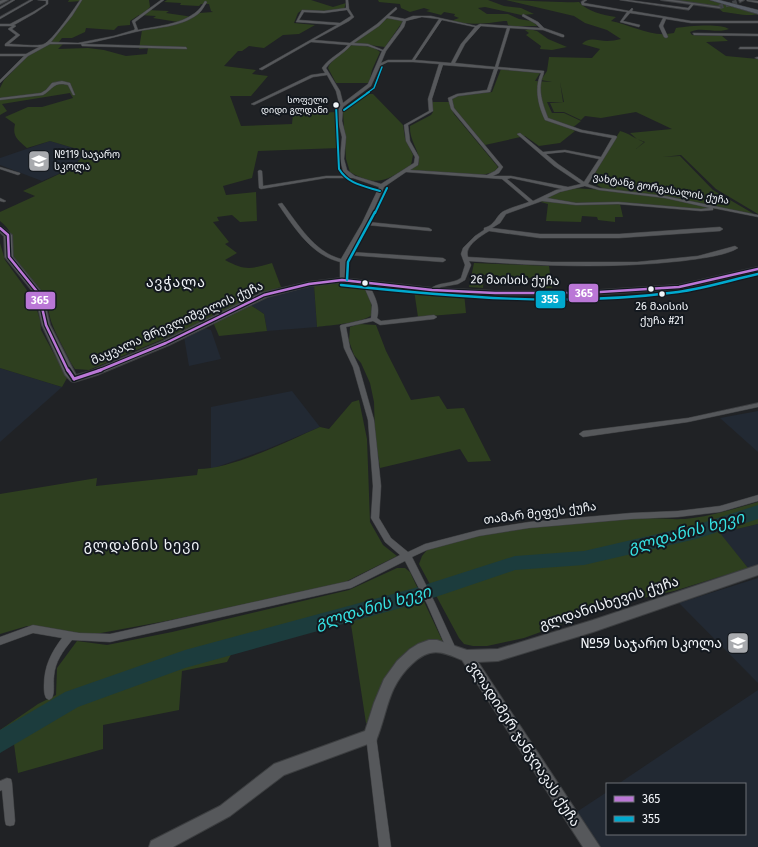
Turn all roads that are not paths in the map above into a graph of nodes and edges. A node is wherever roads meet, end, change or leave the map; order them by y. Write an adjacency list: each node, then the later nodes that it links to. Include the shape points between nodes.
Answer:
1 (6, 0): 16 (street)
2 (14, 0): 20 (street)
3 (32, 0): 22 (street)
4 (39, 0): 5 (street)
5 (47, 0): 37 (street, via 42,9 36,13 26,14)
6 (81, 0): 48 (street)
7 (163, 0): 42 (street, via 133,22 137,29)
8 (347, 0): 23 (street)
9 (586, 0): 24 (street, via 583,4)
10 (621, 0): 17 (street)
11 (663, 0): 18 (street)
12 (714, 0): 25 (highway)
13 (748, 0): 15 (street)
14 (206, 2): 42 (street, via 195,15 159,27)
15 (758, 2)
16 (0, 3)
17 (639, 3): 18 (street, via 689,9); 24 (street)
18 (692, 4): 19 (street)
19 (719, 7)
20 (0, 8): 22 (street)
21 (396, 8): 29 (street)
22 (16, 9): 26 (street)
23 (348, 9): 35 (street, via 353,16); 35 (street, via 303,11 297,20)
24 (630, 12): 30 (street); 38 (street, via 620,21)
25 (758, 12)
26 (9, 13): 27 (street); 31 (street)
27 (19, 14)
28 (523, 15): 41 (street, via 537,22)
29 (387, 17): 33 (street); 50 (street)
30 (665, 17): 34 (street, via 691,22); 46 (street, via 661,26)
31 (0, 18)
32 (441, 19): 33 (street, via 416,15); 39 (street); 60 (street)
33 (405, 20): 57 (street)
34 (758, 22)
35 (341, 24): 47 (street)
36 (0, 25): 37 (street)
37 (11, 26): 51 (street, via 14,26 10,29 18,34)
38 (639, 26)
39 (476, 27): 40 (street); 63 (street)
40 (509, 27): 41 (street); 64 (street)
41 (543, 30): 45 (street)
42 (135, 31): 49 (street)
43 (694, 34): 44 (street)
44 (758, 35)
45 (563, 36)
46 (666, 37)
47 (310, 40): 50 (street); 65 (street)
48 (49, 43): 49 (street); 53 (street)
49 (78, 44): 54 (street)
50 (350, 44): 57 (street, via 368,45); 66 (street, via 329,61 324,68)
51 (6, 45): 52 (street); 53 (street)
52 (2, 46)
53 (42, 46): 59 (street)
54 (186, 48)
55 (740, 48): 56 (street)
56 (758, 48)
57 (384, 51): 62 (street)
58 (0, 54): 59 (street)
59 (27, 55): 67 (street)
60 (413, 62): 61 (street); 62 (street, via 388,61)
61 (441, 64): 63 (street); 77 (street, via 430,100 431,111 406,125 408,141 417,157 416,164)
62 (378, 65): 71 (street, via 370,85)
63 (452, 65): 64 (street)
64 (498, 68): 74 (street, via 543,72 538,80 538,87 546,118 581,131 615,137); 78 (street, via 489,92 450,98 452,108 501,167)
65 (261, 69)
66 (328, 74): 70 (street, via 312,76); 71 (street, via 338,91)
67 (0, 82)
68 (74, 94): 69 (street, via 69,84 62,82 53,84 42,94)
69 (0, 99)
70 (253, 104)
71 (341, 106): 80 (street, via 339,114 344,141 342,159 346,173)
72 (519, 134): 73 (street)
73 (542, 153): 74 (street, via 565,151); 83 (street)
74 (601, 158): 83 (street)
75 (0, 168): 79 (street)
76 (260, 171): 80 (street, via 261,188 326,177)
77 (405, 171): 81 (street); 84 (street)
78 (497, 172): 81 (street); 82 (street)
79 (18, 174)
80 (353, 177): 84 (street)
81 (488, 177): 82 (street)
82 (503, 178): 85 (street, via 525,179); 87 (street)
83 (585, 185): 85 (street); 89 (street, ვახტანგ გორგასალის ქუჩა)
84 (382, 186): 91 (street)
85 (568, 188): 86 (street)
86 (542, 199): 87 (street); 89 (street, via 576,204 618,204 701,210)
87 (532, 202): 93 (street, via 504,213 498,222)
88 (280, 204): 100 (street, via 318,249 332,259)
89 (719, 208): 90 (street, ვახტანგ გორგასალის ქუჩა)
90 (758, 216)
91 (365, 223): 95 (street); 97 (street)
92 (0, 228): 102 (street, მაყვალა მრევლიშვილის ქუჩა, via 8,235 9,257 39,294 46,325 74,379 166,343 264,295 309,284)
93 (486, 229): 94 (street, via 540,236 619,236); 99 (street, via 466,248 464,254)
94 (720, 229)
95 (429, 230)
96 (735, 248): 99 (street, via 695,258 641,262 524,264)
97 (347, 253): 98 (street); 100 (street)
98 (443, 260)
99 (467, 260): 104 (street, via 463,280 439,285)
100 (343, 261): 102 (street)
101 (758, 269): 104 (street, 26 მაისის ქუჩა, via 702,283 654,290 555,293)
102 (342, 280): 103 (street, 26 მაისის ქუჩა)
103 (365, 282): 104 (street, 26 მაისის ქუჩა); 106 (street, via 375,306)
104 (432, 290)
105 (434, 317): 106 (street, via 380,323)
106 (374, 319): 110 (street, via 342,326 371,420 377,486 375,518 388,540)
107 (758, 405): 108 (street, via 688,420)
108 (583, 434)
109 (758, 498): 110 (street, თამარ მეფეს ქუჩა, via 720,509 529,525 479,533 425,547)
110 (407, 556): 112 (street, თამარ მეფეს ქუჩა, via 351,584 110,638); 114 (street)
111 (758, 570): 115 (street, გლდანისხევის ქუჩა, via 593,626 498,654)
112 (70, 635): 113 (street, თამარ მეფეს ქუჩა, via 33,629); 116 (street, via 51,660 48,674)
113 (0, 641)
114 (451, 649): 115 (street, ვლადიმერ ჯანჯღავას ქუჩა); 117 (street, ვლადიმერ ჯანჯღავას ქუჩა, via 431,646 416,651 397,668 384,692)
115 (468, 656): 122 (street, ვლადიმერ ჯანჯღავას ქუჩა)
116 (49, 695)
117 (371, 736): 120 (street, via 279,769 225,811); 121 (street, ვლადიმერ ჯანჯღავას ქუჩა)
118 (0, 786): 119 (street, via 7,783)
119 (10, 821)
120 (156, 847)
121 (385, 847)
122 (592, 847)

